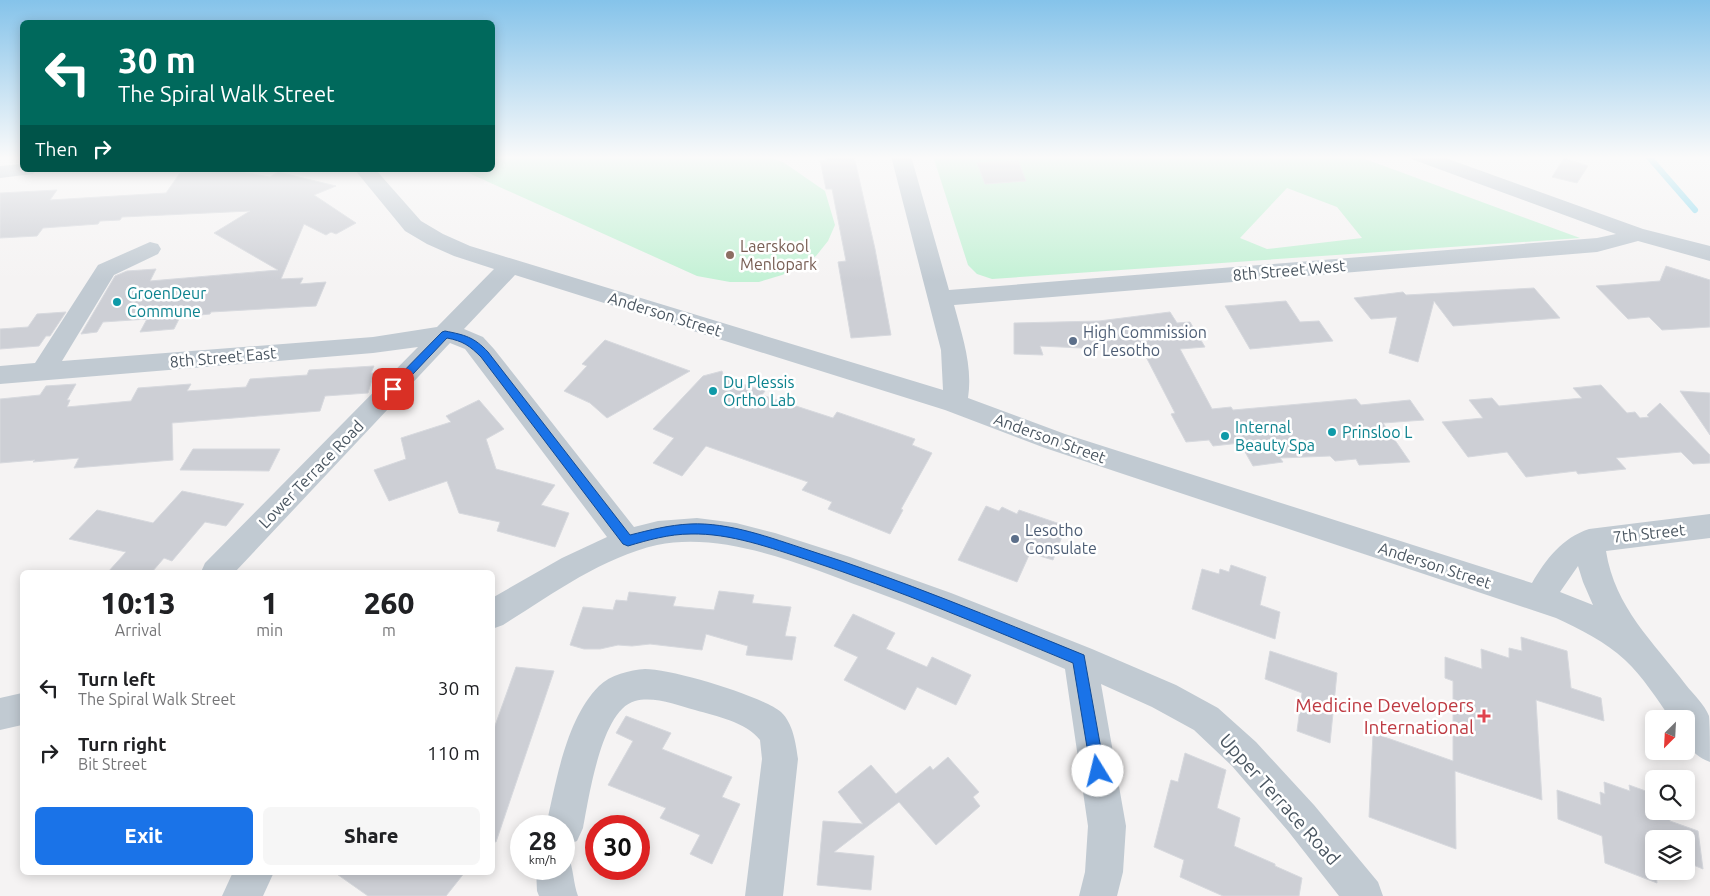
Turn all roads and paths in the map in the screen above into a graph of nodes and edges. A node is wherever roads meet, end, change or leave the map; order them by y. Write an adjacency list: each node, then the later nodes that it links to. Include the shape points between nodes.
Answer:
1 (389, 198): 7 (street, Anderson Street, via 422,232 449,246)
2 (913, 198): 8 (street)
3 (1539, 198): 4 (street)
4 (1636, 234): 5 (street); 8 (street, 8th Street West, via 1597,245)
5 (1705, 247)
6 (150, 249): 10 (street, via 106,270)
7 (510, 266): 9 (street, Lower Terrace Road); 12 (street, Anderson Street)
8 (941, 298): 12 (street, via 957,369)
9 (445, 334): 10 (street, 8th Street East, via 373,345); 14 (street, via 469,341 485,355); 16 (street, Lower Terrace Road)
10 (43, 371): 11 (street, 8th Street East)
11 (0, 375)
12 (954, 403): 17 (street, Anderson Street, via 1054,441)
13 (1710, 526): 15 (street, 7th Street)
14 (628, 541): 18 (street, Upper Terrace Road, via 558,575); 20 (street, Upper Terrace Road, via 658,532 691,529 724,532 772,543 877,577)
15 (1589, 541): 17 (street, 7th Street, via 1565,558); 19 (street, 7th Street, via 1597,582 1604,598)
16 (218, 570)
17 (1540, 599): 19 (street, Anderson Street, via 1589,618)
18 (495, 613)
19 (1642, 654): 21 (street, Anderson Street)
20 (1080, 659): 28 (street, via 1107,826 1104,872); 29 (street, Upper Terrace Road, via 1164,696 1206,719 1244,754)
21 (1710, 745)
22 (567, 815): 27 (street, via 588,730 598,710 612,695 629,687 648,684 750,713 768,723 776,732 779,743 780,759)
23 (253, 875): 25 (street)
24 (556, 880): 26 (street)
25 (241, 896)
26 (559, 896)
27 (764, 896)
28 (1098, 896)
29 (1364, 896)

